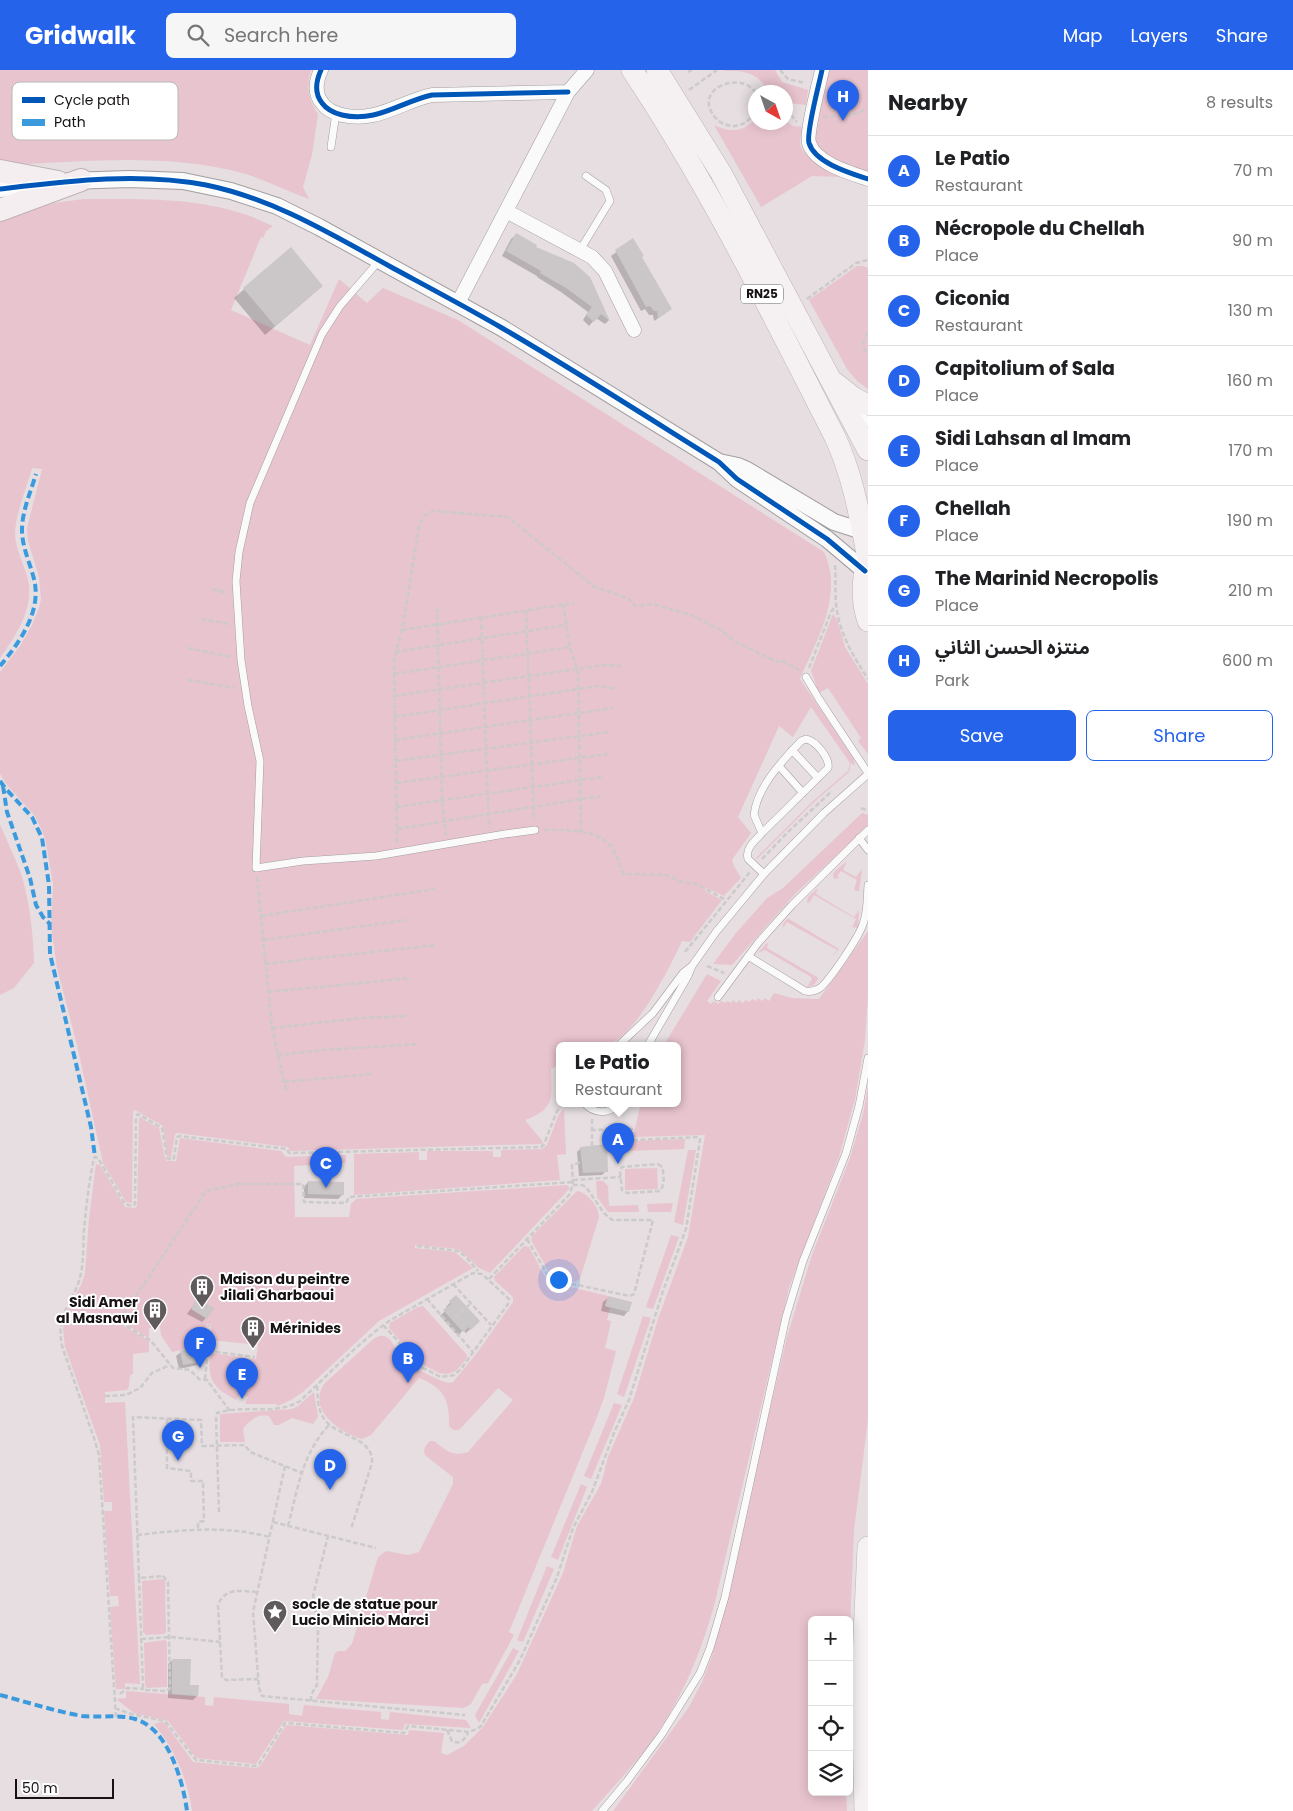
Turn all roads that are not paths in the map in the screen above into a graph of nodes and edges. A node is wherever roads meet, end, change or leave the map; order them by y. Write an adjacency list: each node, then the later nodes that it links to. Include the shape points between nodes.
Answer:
1 (321, 70): 7 (street, via 317,95 327,108)
2 (587, 70): 6 (street)
3 (632, 70): 26 (main road, RN25, via 722,218 835,437 852,481)
4 (656, 70): 21 (main road, RN25, via 726,182)
5 (822, 70): 11 (street, via 809,130 809,145 827,162)
6 (568, 92): 7 (street, via 444,93 420,97 369,117); 16 (street)
7 (336, 113): 8 (lane)
8 (331, 147)
9 (0, 171): 13 (highway)
10 (586, 176): 17 (lane, via 606,190 610,201)
11 (868, 179)
12 (81, 180): 13 (street); 15 (highway); 18 (street, via 183,181 231,191 277,206)
13 (58, 182): 14 (street)
14 (0, 189)
15 (0, 210)
16 (506, 211): 17 (street); 19 (street)
17 (580, 250): 20 (street, via 605,271)
18 (380, 260): 19 (street); 35 (lane, via 333,314 322,334 248,508 237,562 237,594 246,690 260,761 256,868 376,856)
19 (458, 303): 25 (street)
20 (634, 330)
21 (834, 386): 22 (main road); 23 (lane, via 858,408); 24 (main road, RN25)
22 (868, 405)
23 (868, 423)
24 (868, 450)
25 (719, 462): 26 (street, via 747,470 834,522); 27 (street, via 737,479)
26 (865, 532): 27 (main road, RN25)
27 (867, 563): 28 (main road, RN25, via 863,591)
28 (868, 620)
29 (806, 676): 32 (lane)
30 (792, 750): 31 (lane); 33 (lane); 33 (lane, via 803,739 811,740 829,762 828,768)
31 (779, 766): 34 (lane); 37 (lane, via 764,788 754,812)
32 (868, 774): 40 (lane)
33 (818, 778): 34 (lane)
34 (803, 793): 37 (lane)
35 (535, 830)
36 (868, 830): 38 (lane)
37 (762, 833): 40 (lane, via 747,856)
38 (859, 838): 39 (lane); 42 (lane, via 792,905)
39 (868, 850)
40 (764, 874): 43 (lane)
41 (868, 885): 42 (lane, via 861,930 818,989 805,991)
42 (748, 956): 44 (lane)
43 (692, 966): 45 (lane, via 650,1016); 46 (lane)
44 (718, 996)
45 (622, 1042)
46 (650, 1042)
47 (868, 1058): 51 (lane, via 846,1153 803,1261 786,1317 725,1597 710,1648 700,1673 662,1734)
48 (589, 1107): 49 (lane, via 604,1112)
49 (614, 1107)
50 (868, 1547): 52 (main road, via 862,1681)
51 (602, 1811)
52 (865, 1811)

